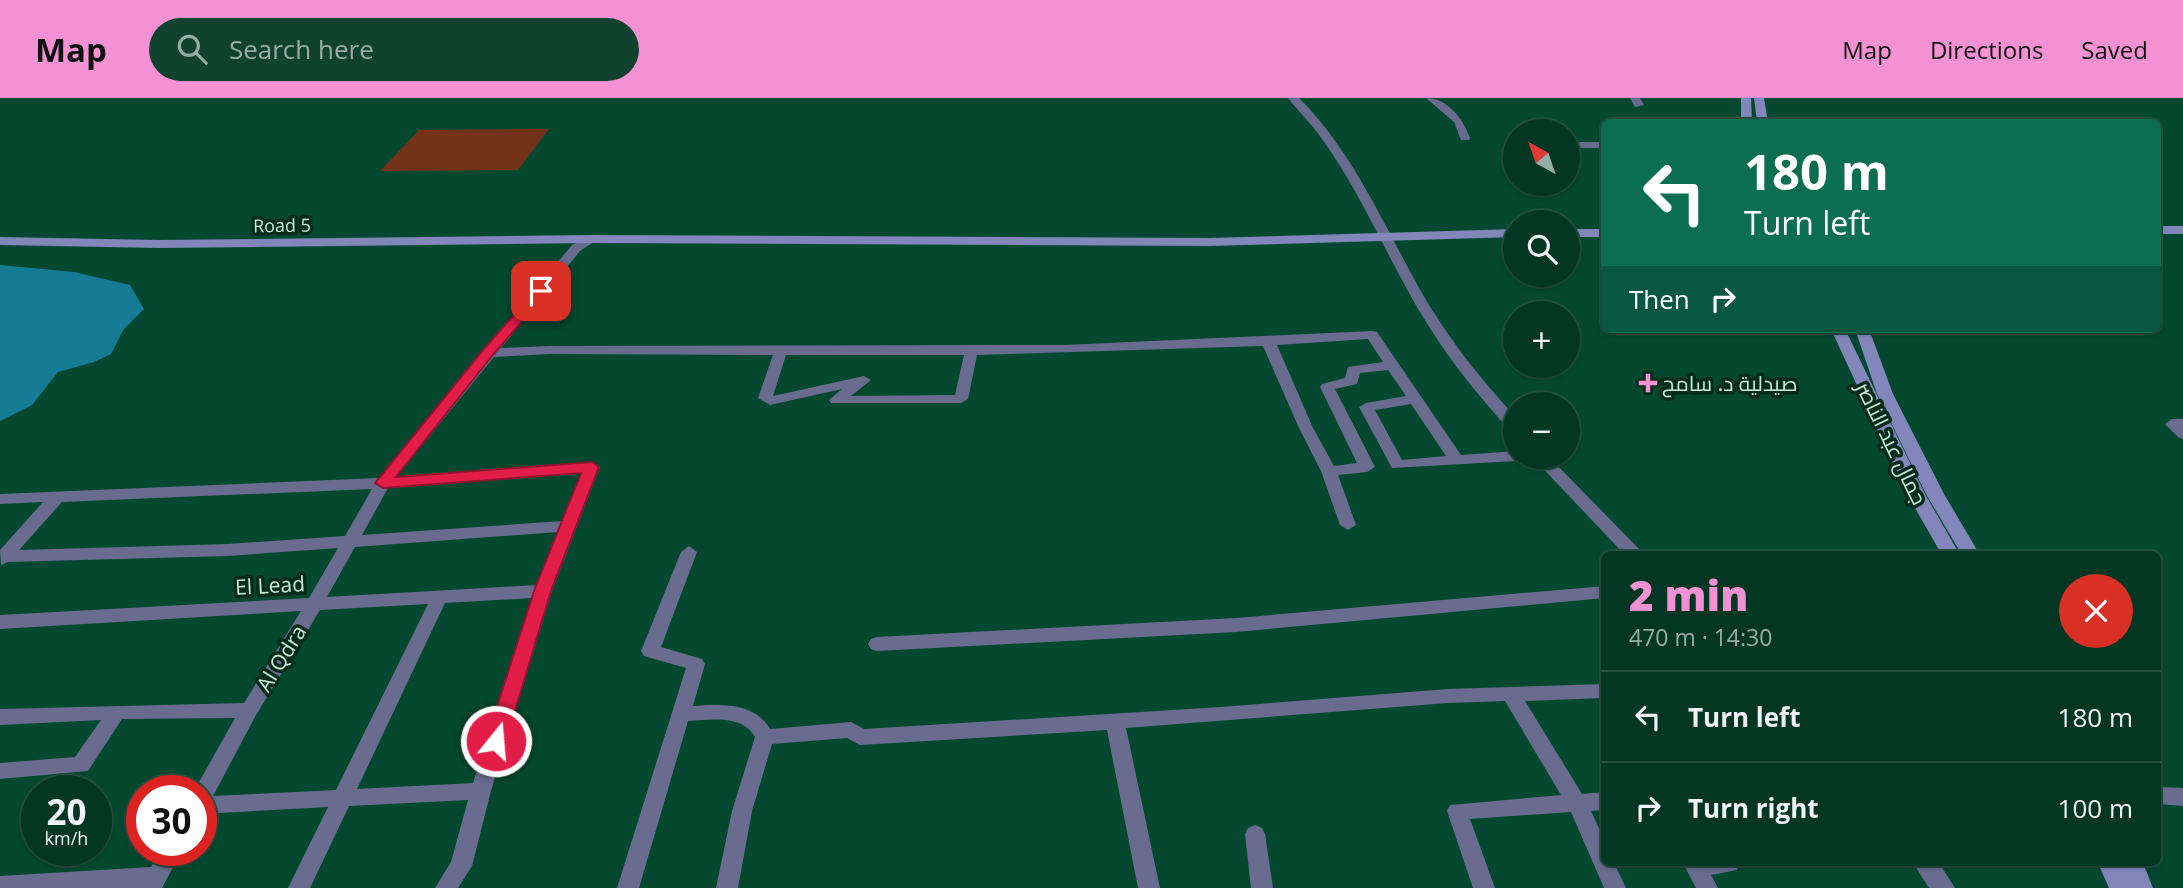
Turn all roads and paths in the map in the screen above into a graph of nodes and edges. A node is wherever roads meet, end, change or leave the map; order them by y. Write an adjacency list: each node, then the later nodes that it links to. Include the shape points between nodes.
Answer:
1 (1293, 98): 15 (street, via 1318,125)
2 (1431, 98): 7 (street, via 1459,121)
3 (1746, 98): 5 (main road)
4 (1759, 98): 6 (main road)
5 (1747, 119)
6 (1762, 119)
7 (1465, 138)
8 (1580, 145): 9 (street)
9 (1601, 145)
10 (2161, 230): 11 (main road)
11 (2183, 230)
12 (1503, 233): 15 (main road, Road 5)
13 (1580, 233): 14 (main road)
14 (1601, 233)
15 (1384, 236): 16 (main road, Road 5, via 1177,242); 26 (street, via 1451,350)
16 (592, 239): 17 (main road, Road 5, via 159,244); 23 (street, Al Qdra, via 576,248)
17 (0, 241)
18 (1840, 333): 40 (main road, جمال عبد الناصر, via 1916,494)
19 (1863, 333): 41 (main road, جمال عبد الناصر, via 1885,394)
20 (1269, 343): 22 (street); 24 (street, via 1372,335); 32 (street)
21 (781, 351): 22 (street); 22 (street, via 765,398 770,401 864,380 836,400 961,399); 23 (street)
22 (971, 352)
23 (488, 353): 33 (street, Al Qdra)
24 (1392, 365): 25 (street); 32 (street, via 1353,370 1352,381 1327,387 1367,467)
25 (1413, 398): 30 (street); 30 (street, via 1366,407 1398,465)
26 (1503, 413)
27 (2183, 424): 28 (street, via 2172,424)
28 (2183, 433)
29 (1503, 457): 30 (street)
30 (1456, 460)
31 (1552, 469): 39 (street)
32 (1329, 471): 36 (street)
33 (383, 483): 34 (street); 37 (street, via 592,467); 38 (street, Al Qdra)
34 (58, 496): 35 (street); 43 (street)
35 (0, 499)
36 (1348, 525)
37 (569, 526): 38 (street); 44 (street)
38 (348, 541): 43 (street); 47 (street, Al Qdra)
39 (1632, 551)
40 (1949, 551)
41 (1969, 551)
42 (690, 552): 54 (street, via 650,652 696,664)
43 (1, 558)
44 (542, 591): 46 (street, El Lead); 60 (street)
45 (1601, 592): 49 (street, via 1236,625)
46 (440, 596): 47 (street, El Lead); 63 (street)
47 (314, 605): 48 (street, El Lead); 52 (street, Al Qdra)
48 (0, 622)
49 (877, 644)
50 (1601, 691): 51 (street)
51 (1511, 695): 56 (street); 65 (street)
52 (249, 710): 53 (street); 59 (street, Al Qdra)
53 (117, 712): 55 (street); 58 (street, via 81,765)
54 (679, 714): 57 (street, via 741,714 762,728); 79 (street)
55 (0, 717)
56 (1115, 721): 57 (street, via 860,737 851,730); 81 (street)
57 (765, 737): 80 (street, via 741,810)
58 (0, 771)
59 (214, 775)
60 (481, 790): 63 (street); 78 (street, via 461,866)
61 (2161, 796): 62 (street)
62 (2183, 796)
63 (341, 798): 66 (street); 77 (street)
64 (1601, 801): 65 (street)
65 (1577, 803): 68 (street); 83 (street, via 1457,811)
66 (217, 804)
67 (1255, 834): 82 (street)
68 (1601, 857)
69 (163, 866): 75 (street)
70 (1605, 866): 84 (street)
71 (1704, 866): 85 (street, via 1696,867)
72 (1928, 866): 86 (street)
73 (2111, 866): 87 (main road)
74 (2131, 866): 88 (main road)
75 (154, 882): 76 (street)
76 (0, 886)
77 (299, 888)
78 (446, 888)
79 (628, 888)
80 (727, 888)
81 (1149, 888)
82 (1259, 888)
83 (1484, 888)
84 (1615, 888)
85 (1707, 888)
86 (1943, 888)
87 (2121, 888)
88 (2141, 888)

